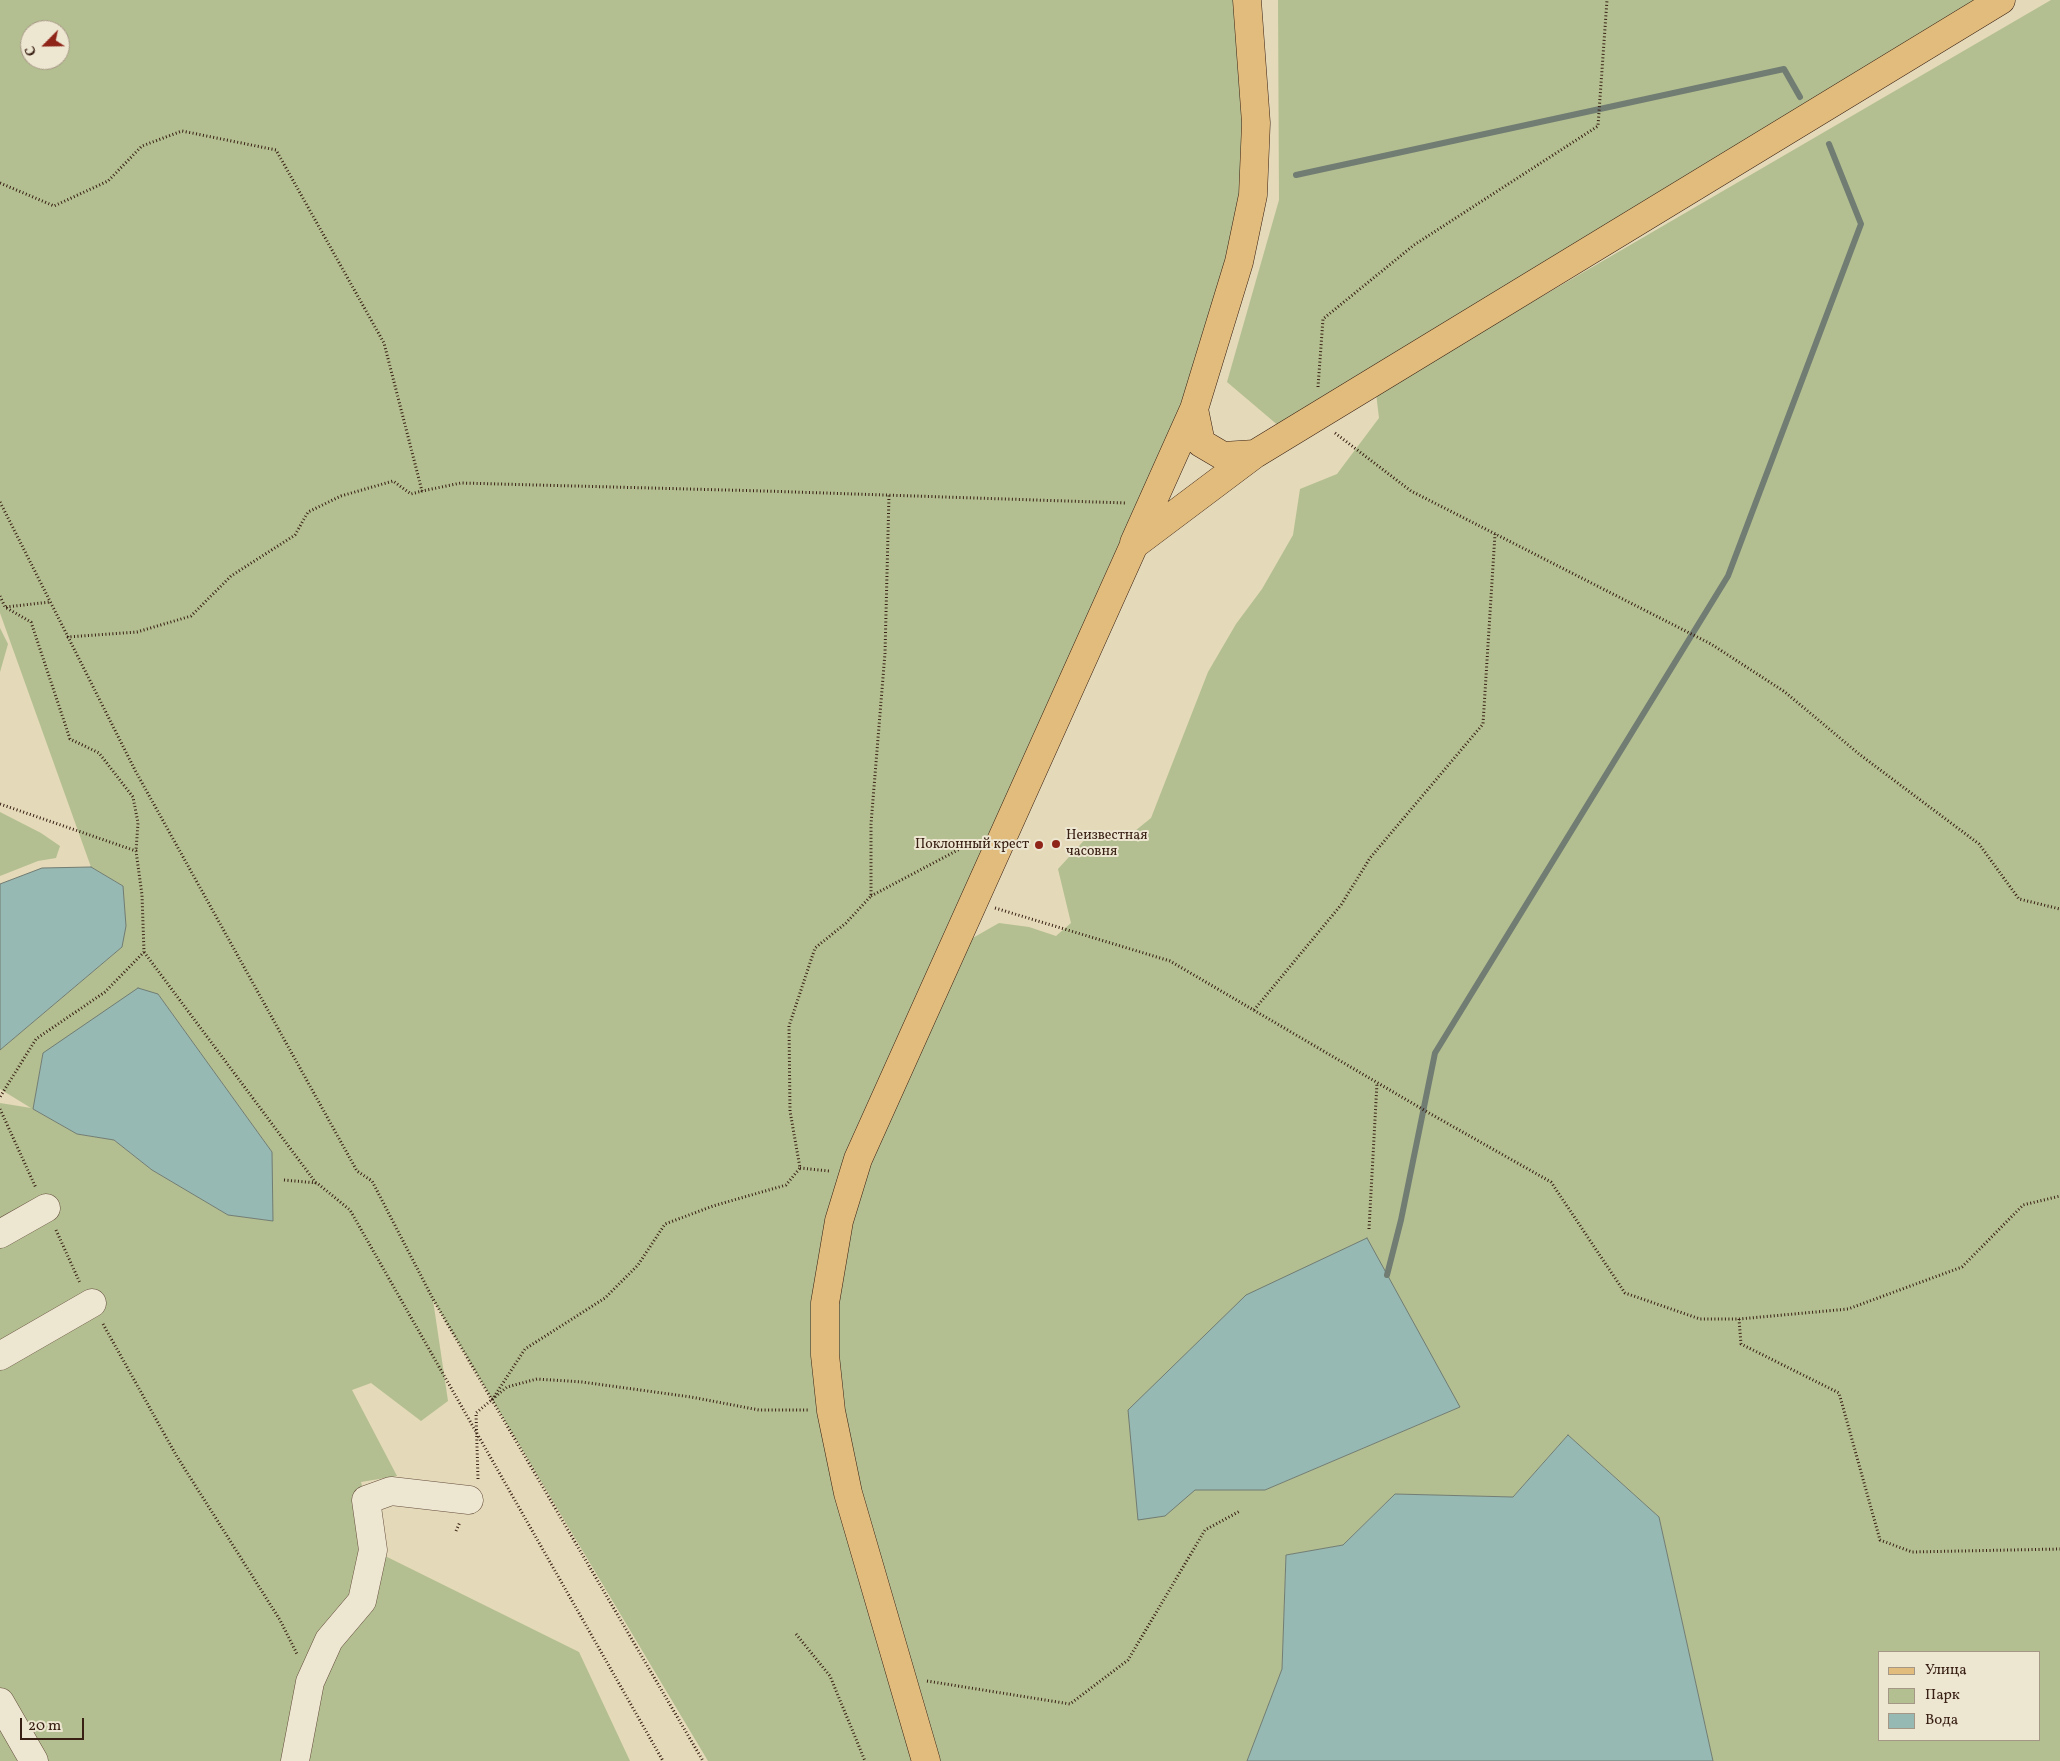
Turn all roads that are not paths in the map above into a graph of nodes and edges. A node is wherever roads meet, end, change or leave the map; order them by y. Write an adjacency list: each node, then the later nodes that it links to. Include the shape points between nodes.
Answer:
1 (1248, 0): 3 (main road, via 1256,123 1253,194 1239,262)
2 (2001, 0): 4 (main road)
3 (1194, 408): 4 (main road, via 1201,443 1223,456); 5 (main road)
4 (1255, 454): 5 (main road)
5 (1134, 545): 14 (main road, via 858,1159 839,1221 825,1303 825,1355 831,1411 848,1493)
6 (46, 1208): 7 (lane)
7 (0, 1234)
8 (92, 1303): 9 (lane)
9 (0, 1356)
10 (469, 1500): 13 (lane, via 391,1491 366,1500 373,1550 362,1601 329,1640 310,1682)
11 (0, 1702): 12 (lane)
12 (34, 1761)
13 (295, 1761)
14 (926, 1761)

